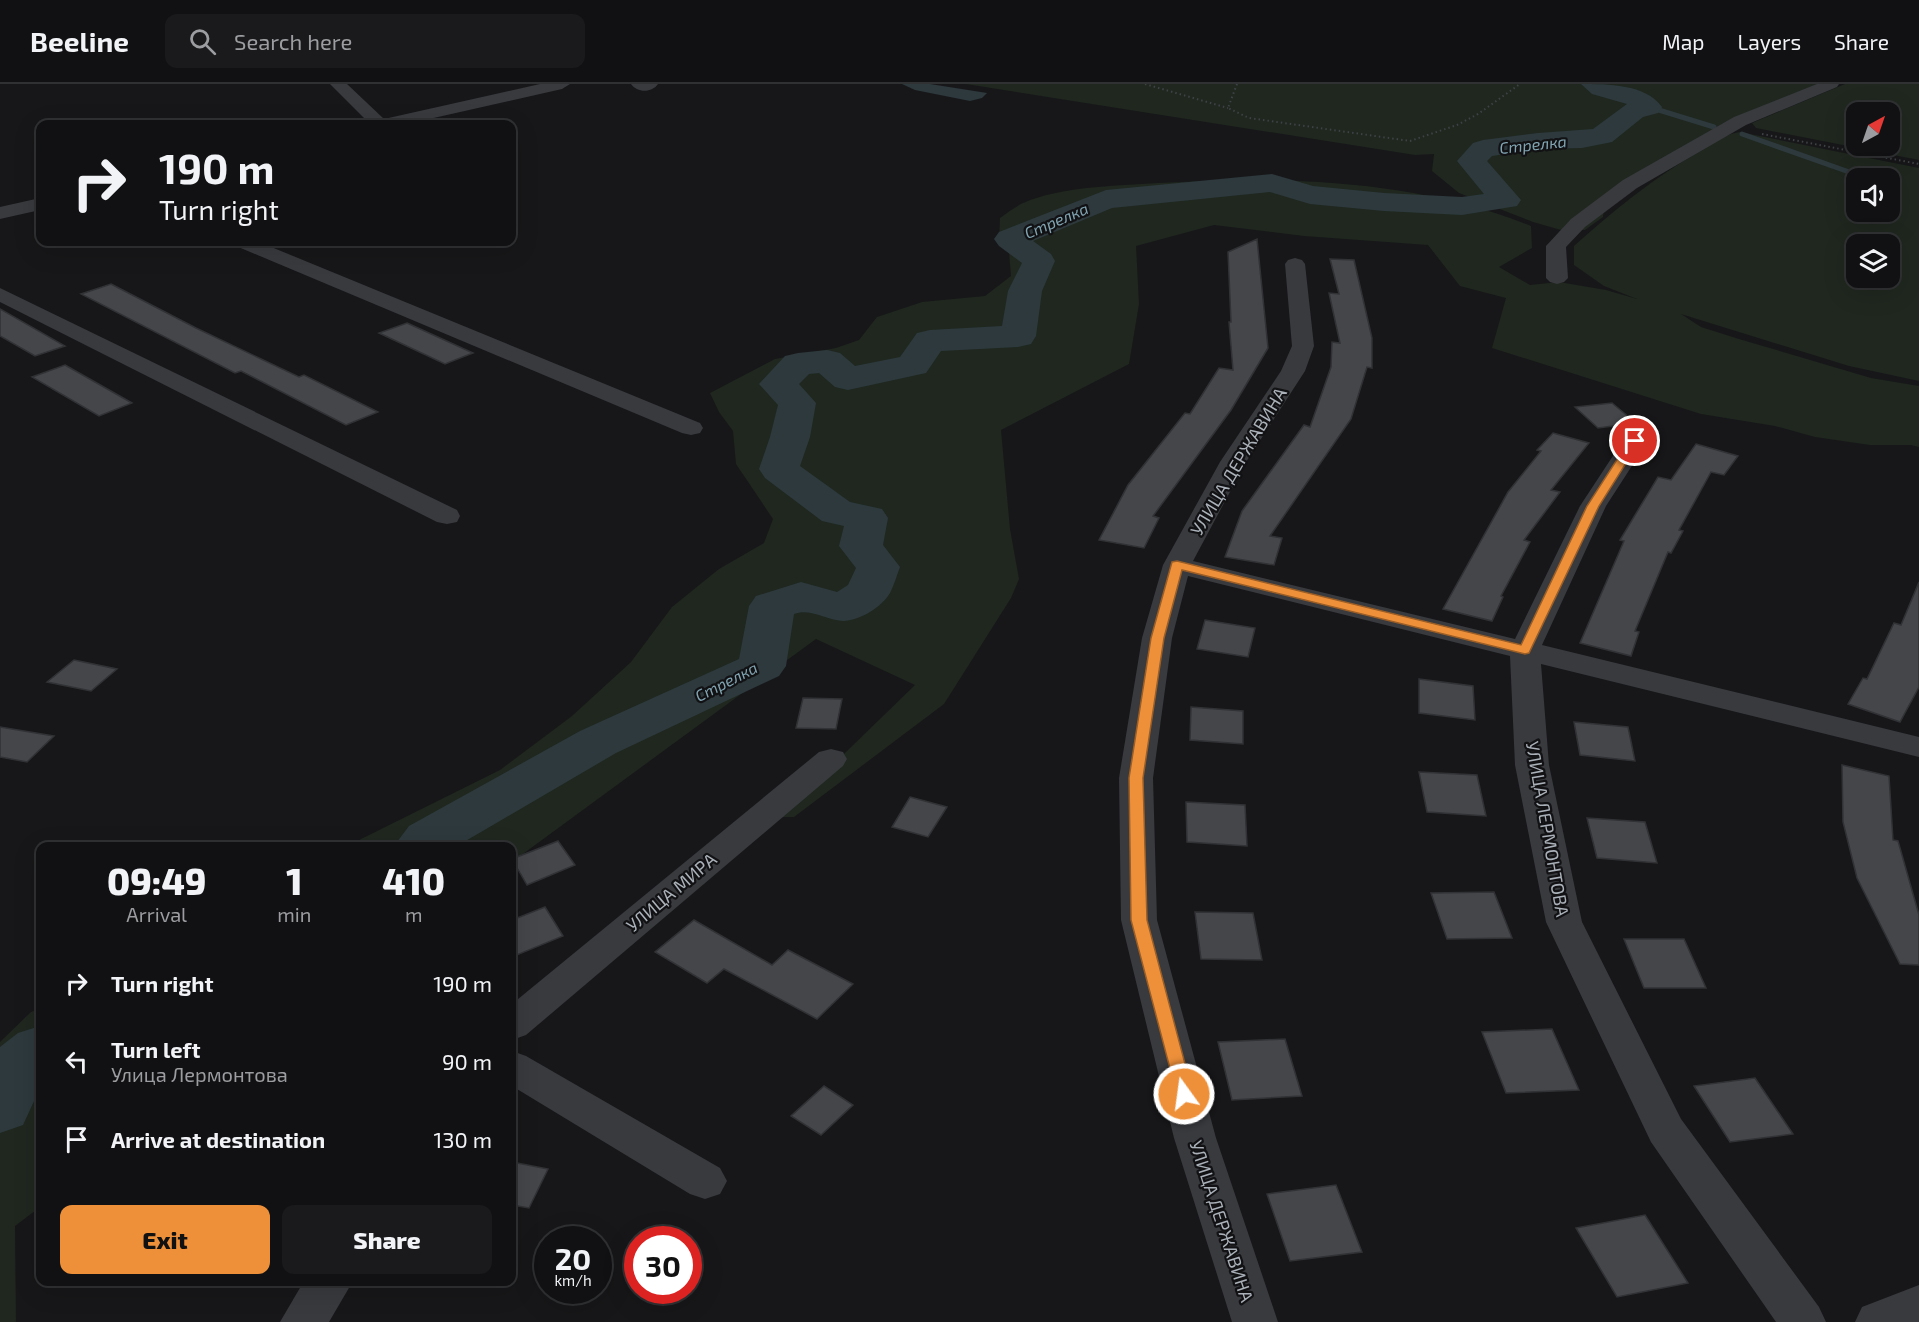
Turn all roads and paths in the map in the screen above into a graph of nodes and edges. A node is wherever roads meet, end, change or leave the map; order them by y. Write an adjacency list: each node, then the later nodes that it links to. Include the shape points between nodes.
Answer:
1 (338, 84): 10 (street)
2 (562, 84): 11 (street)
3 (639, 84): 4 (street)
4 (650, 84)
5 (1145, 84): 9 (path)
6 (1237, 84): 9 (path)
7 (1520, 84): 9 (path, via 1457,125 1410,141 1249,118)
8 (1831, 84): 12 (street)
9 (1228, 108)
10 (375, 120)
11 (404, 120)
12 (1729, 128): 13 (path); 18 (street, via 1630,184 1578,223 1556,246)
13 (1919, 164)
14 (36, 205): 15 (street)
15 (0, 213)
16 (253, 246): 20 (street)
17 (1296, 264): 23 (street, УЛИЦА ДЕРЖАВИНА, via 1303,346 1293,371 1233,462)
18 (1557, 278)
19 (0, 294): 22 (street)
20 (691, 428)
21 (1635, 441): 24 (street, УЛИЦА ЛЕРМОНТОВА, via 1593,506)
22 (447, 516)
23 (1177, 565): 24 (street); 33 (street, УЛИЦА ДЕРЖАВИНА, via 1157,638 1136,778 1139,920 1195,1138)
24 (1525, 650): 25 (street); 34 (street, УЛИЦА ЛЕРМОНТОВА, via 1532,765 1564,922 1666,1130)
25 (1919, 747)
26 (831, 759): 27 (street, УЛИЦА МИРА)
27 (516, 1022)
28 (516, 1069): 29 (street)
29 (705, 1181)
30 (327, 1286): 32 (street)
31 (1919, 1305): 35 (street)
32 (303, 1322)
33 (1255, 1322)
34 (1803, 1322)
35 (1878, 1322)

